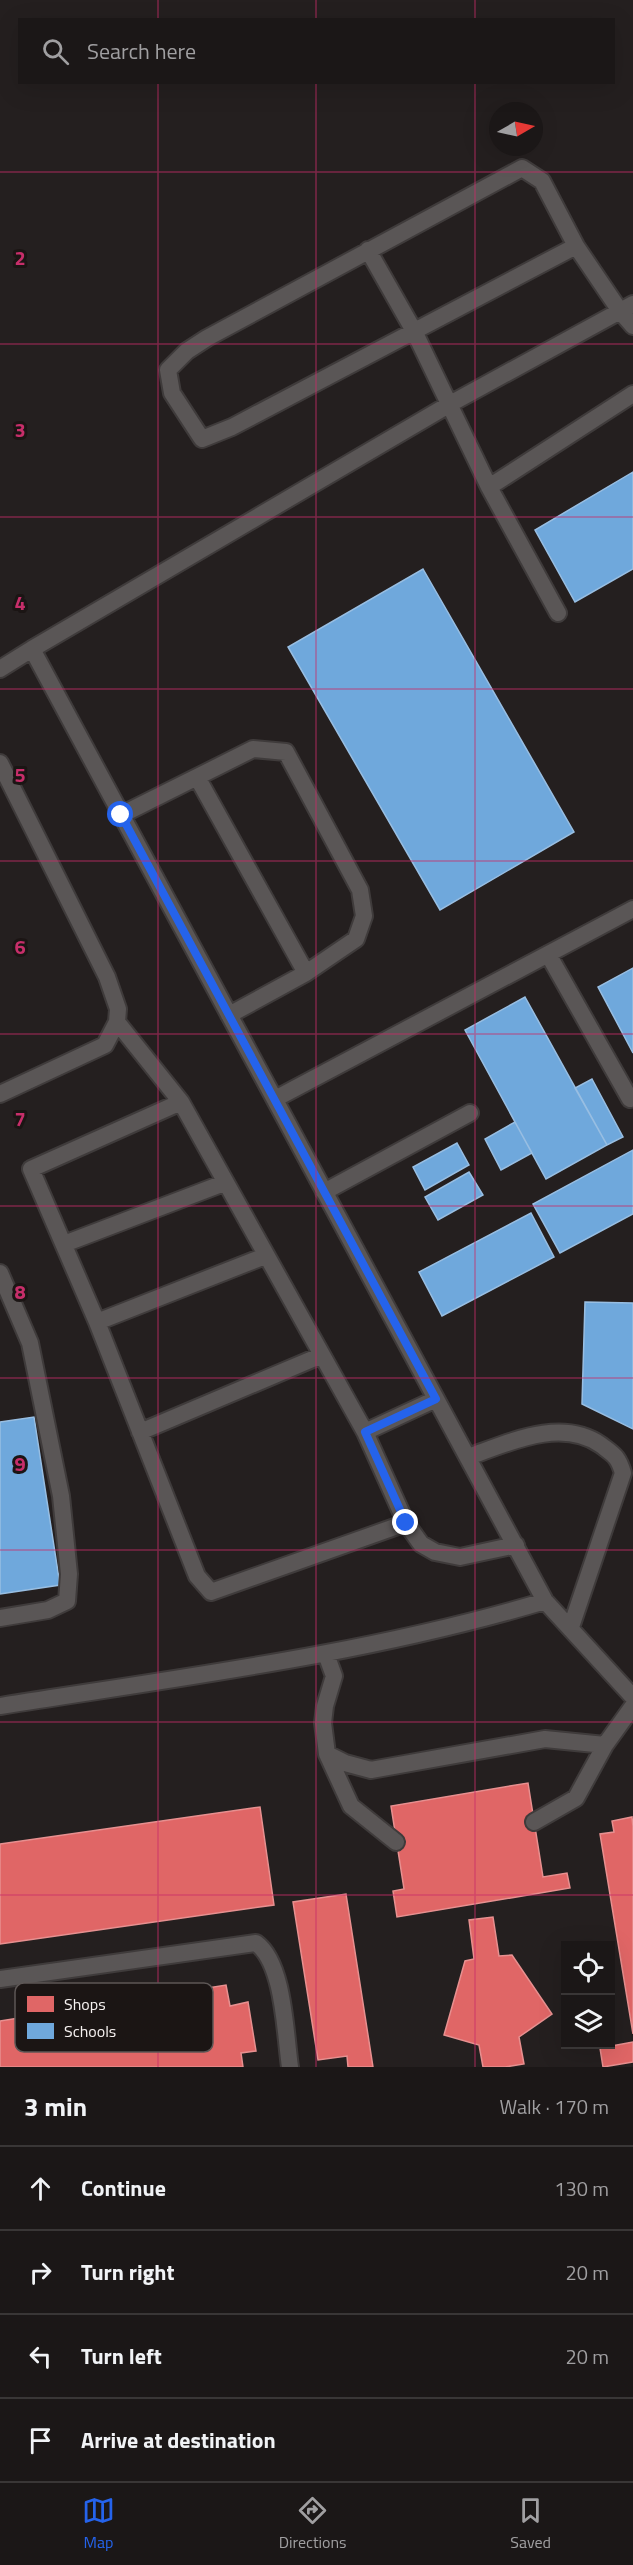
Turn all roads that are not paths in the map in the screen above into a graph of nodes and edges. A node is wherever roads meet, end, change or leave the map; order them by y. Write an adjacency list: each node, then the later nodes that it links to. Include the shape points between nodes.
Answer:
1 (576, 246): 2 (lane, via 542,181 522,168); 3 (lane); 5 (lane)
2 (368, 250): 5 (lane); 5 (lane, via 187,351 168,370 172,393 202,439)
3 (626, 308): 4 (lane); 7 (lane)
4 (633, 326)
5 (414, 331): 7 (lane)
6 (633, 394): 8 (lane)
7 (450, 404): 8 (lane); 10 (lane)
8 (489, 487): 9 (lane)
9 (558, 613)
10 (32, 650): 11 (lane); 14 (lane)
11 (0, 669)
12 (0, 763): 19 (lane, via 107,977 118,1009)
13 (197, 777): 14 (lane); 17 (lane); 17 (lane, via 253,749 286,752 360,890 364,916 356,939)
14 (121, 815): 18 (lane)
15 (633, 909): 16 (lane)
16 (548, 954): 21 (lane); 22 (lane)
17 (306, 973): 18 (lane)
18 (229, 1015): 21 (lane)
19 (117, 1022): 20 (lane, via 105,1045); 23 (lane)
20 (0, 1094)
21 (275, 1099): 26 (lane)
22 (630, 1099)
23 (181, 1102): 25 (lane); 27 (lane, via 31,1169)
24 (470, 1113): 26 (lane)
25 (224, 1183): 27 (lane); 28 (lane)
26 (324, 1192): 32 (lane)
27 (64, 1244): 30 (lane)
28 (265, 1256): 30 (lane); 31 (lane)
29 (0, 1273): 39 (lane, via 30,1343 61,1496 69,1574 67,1601 48,1610)
30 (97, 1322): 33 (lane)
31 (322, 1355): 33 (lane); 34 (lane)
32 (436, 1399): 34 (lane); 35 (lane)
33 (140, 1432): 36 (lane, via 197,1576 211,1592)
34 (365, 1432): 36 (lane)
35 (468, 1457): 37 (lane); 40 (lane, via 553,1432 589,1437 619,1458 623,1473)
36 (406, 1523): 37 (lane, via 422,1544 435,1552 460,1557)
37 (516, 1545): 38 (lane)
38 (545, 1601): 40 (lane); 41 (lane, via 485,1619)
39 (0, 1618)
40 (572, 1627): 42 (lane)
41 (326, 1654): 43 (lane); 46 (lane, via 334,1676 324,1706)
42 (633, 1697)
43 (0, 1706)
44 (633, 1706): 45 (lane)
45 (605, 1745): 46 (lane, via 544,1739 371,1770); 47 (lane, via 576,1797)
46 (327, 1754): 48 (lane, via 351,1806)
47 (534, 1822)
48 (396, 1842)
49 (0, 1979): 50 (lane, via 256,1943 265,1950 276,1976)
50 (290, 2067)

